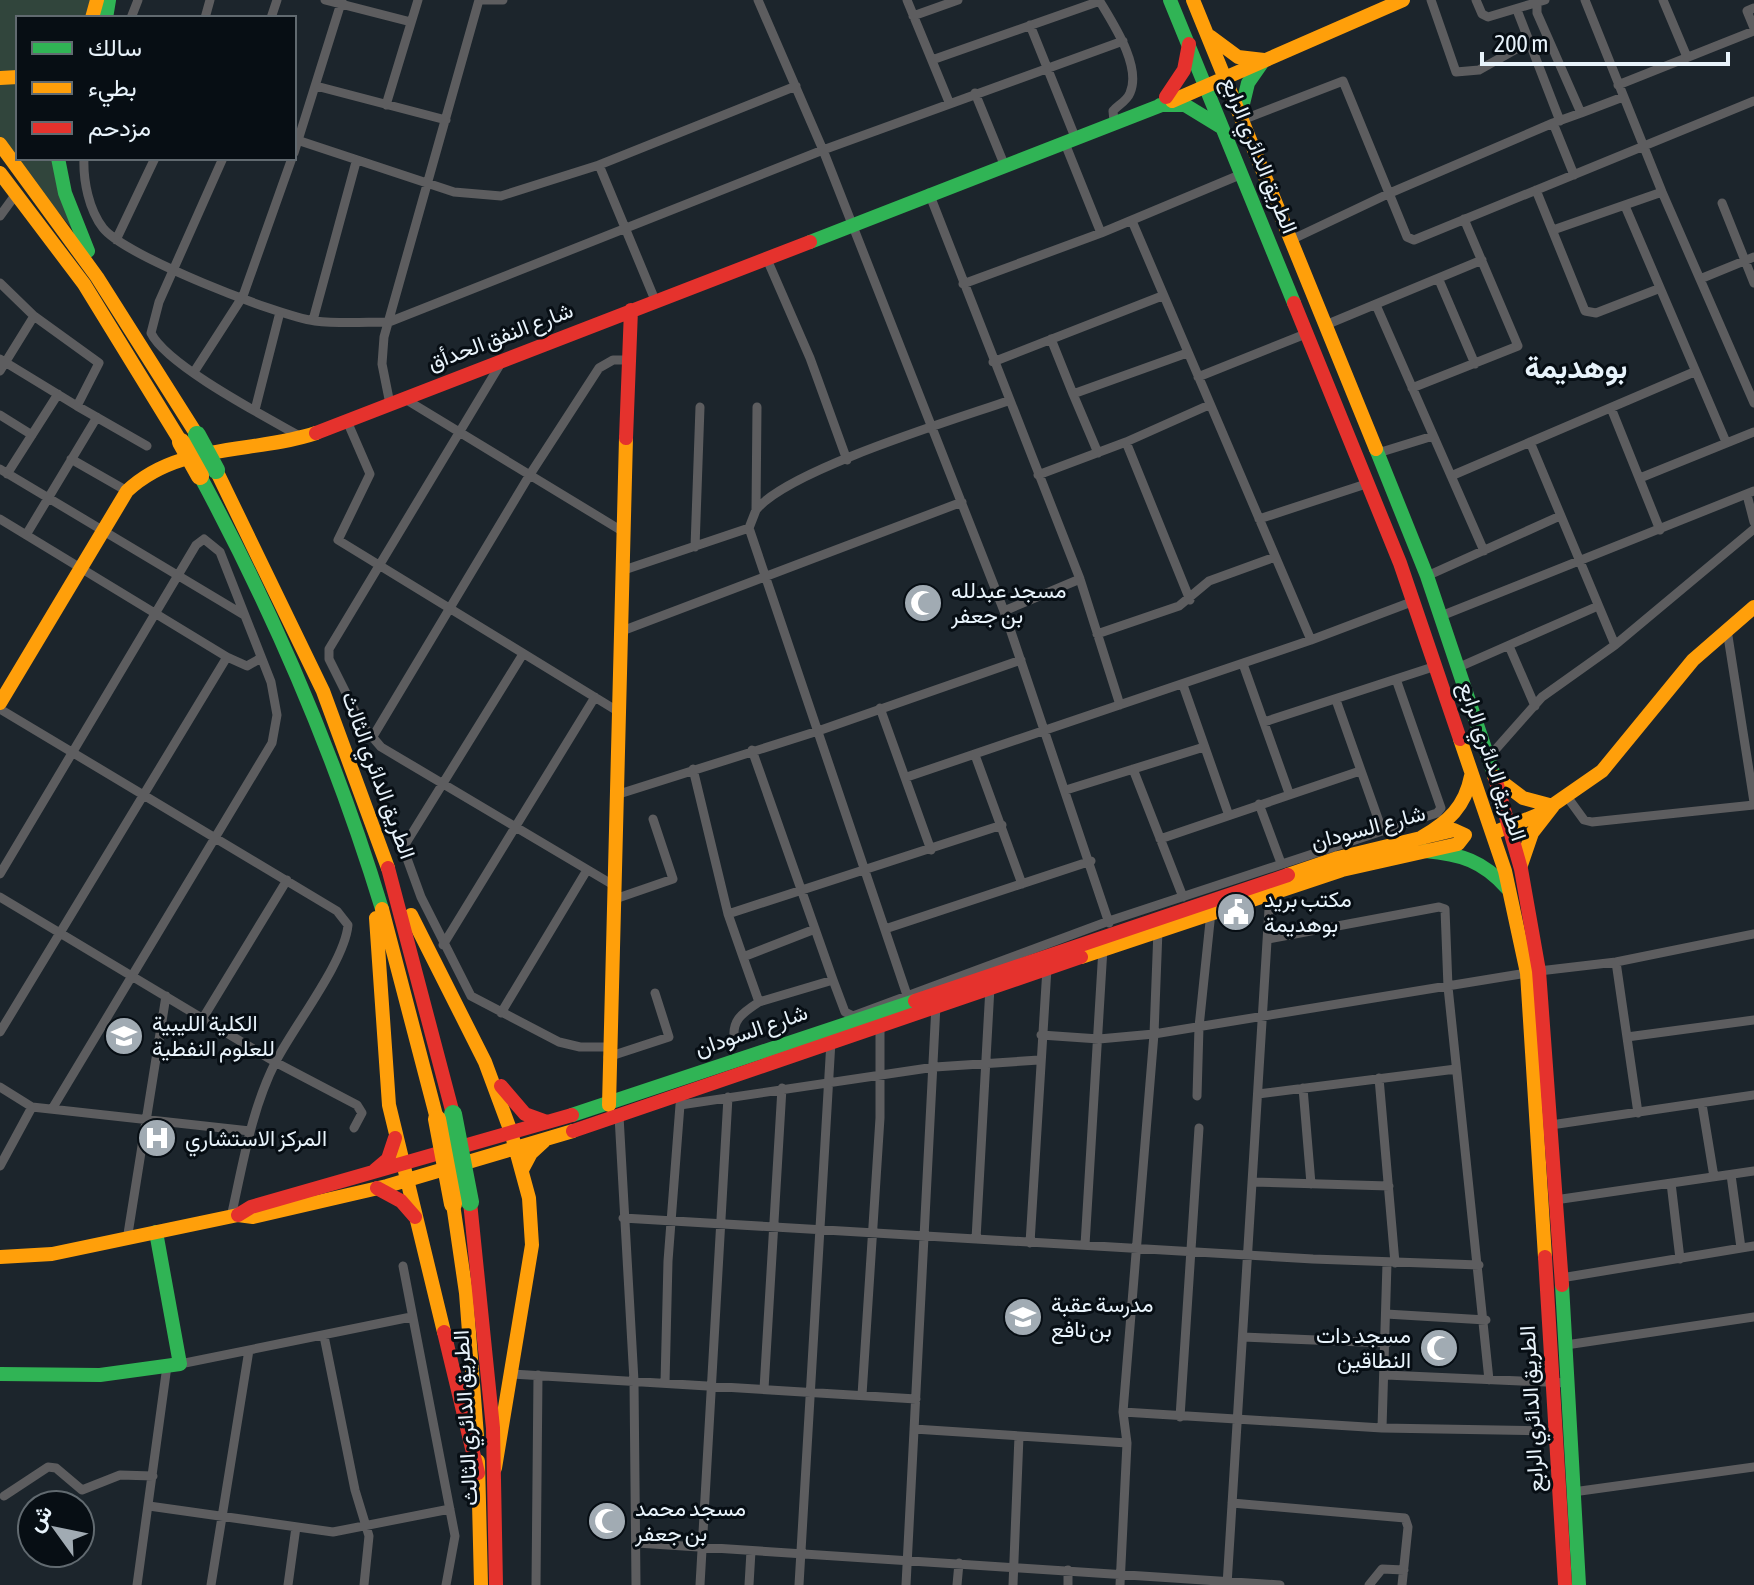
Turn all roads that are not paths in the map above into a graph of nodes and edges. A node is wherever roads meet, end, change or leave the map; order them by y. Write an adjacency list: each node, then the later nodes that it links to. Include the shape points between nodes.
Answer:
1 (325, 0): 17 (street)
2 (418, 0): 22 (street)
3 (479, 0): 4 (street); 46 (street)
4 (503, 0)
5 (758, 0): 37 (street)
6 (907, 0): 21 (street)
7 (958, 0): 21 (street)
8 (1099, 0): 23 (street); 26 (street)
9 (1170, 0): 28 (main road, الطريق الدائري الرابع)
10 (1193, 0): 25 (main road, الطريق الدائري الرابع)
11 (1403, 0): 31 (main road, شارع النفق الحدأق)
12 (1431, 0): 27 (street, via 1456,72 1479,70)
13 (1476, 0): 19 (street, via 1488,17)
14 (1585, 0): 35 (street)
15 (1663, 0): 29 (street)
16 (1742, 0): 20 (street)
17 (341, 2): 22 (street); 36 (street)
18 (1541, 2): 19 (street); 44 (street, via 1537,13)
19 (1517, 10): 27 (street)
20 (1750, 10): 24 (street)
21 (913, 16): 30 (street)
22 (411, 22): 43 (street)
23 (1030, 25): 30 (street); 32 (street)
24 (1754, 29): 29 (street)
25 (1206, 31): 31 (main road, via 1226,51); 33 (main road, الطريق الدائري الرابع)
26 (1123, 41): 32 (street); 47 (street, via 1132,87 1113,111)
27 (1529, 42): 48 (street)
28 (1189, 44): 34 (main road, الطريق الدائري الرابع); 40 (main road, via 1184,70)
29 (1687, 57): 35 (street)
30 (932, 60): 42 (street)
31 (1264, 60): 33 (main road, شارع النفق الحدأق); 45 (main road, via 1248,83)
32 (1046, 66): 38 (street); 50 (street)
33 (1231, 74): 34 (main road, شارع النفق الحدأق); 45 (main road, الطريق الدائري الرابع)
34 (1205, 84): 40 (main road, شارع النفق الحدأق); 49 (main road, الطريق الدائري الرابع)
35 (1618, 85): 39 (street)
36 (316, 86): 43 (street); 51 (street)
37 (796, 86): 54 (street); 62 (street)
38 (975, 93): 42 (street); 61 (street)
39 (1623, 97): 44 (street); 53 (street)
40 (1163, 101): 47 (main road, شارع النفق الحدأق); 49 (main road, via 1197,110)
41 (1754, 101): 53 (street)
42 (949, 102): 54 (street)
43 (386, 105): 46 (street)
44 (1581, 113): 48 (street)
45 (1242, 118): 70 (street, via 1343,81); 81 (main road, الطريق الدائري الرابع)
46 (446, 120): 66 (street)
47 (1117, 120): 50 (main road, شارع النفق الحدأق)
48 (1557, 122): 65 (street); 70 (street)
49 (1224, 130): 64 (main road, الطريق الدائري الرابع)
50 (1069, 139): 61 (main road, شارع النفق الحدأق); 80 (street)
51 (296, 140): 60 (street)
52 (0, 144): 88 (main road)
53 (1644, 145): 65 (street); 68 (street)
54 (823, 150): 77 (street); 78 (street)
55 (58, 160): 88 (main road, via 71,214)
56 (84, 160): 82 (street, via 95,214)
57 (154, 160): 82 (street)
58 (222, 160): 87 (street)
59 (291, 160): 95 (street)
60 (356, 162): 66 (street); 102 (street)
61 (1004, 164): 69 (main road, شارع النفق الحدأق)
62 (599, 165): 66 (street, via 501,196 478,197); 78 (street)
63 (0, 173): 71 (main road)
64 (1242, 174): 76 (street); 105 (main road, الطريق الدائري الرابع)
65 (1574, 175): 67 (street)
66 (426, 184): 103 (street)
67 (1536, 190): 75 (street); 79 (street)
68 (1662, 192): 73 (street); 89 (street)
69 (929, 193): 77 (main road, شارع النفق الحدأق); 93 (street)
70 (1390, 193): 75 (street, via 1409,240); 81 (street)
71 (16, 194): 74 (street); 140 (main road)
72 (1722, 203): 86 (street)
73 (1625, 206): 79 (street); 94 (street)
74 (0, 216)
75 (1464, 219): 85 (street)
76 (1132, 221): 80 (street); 96 (street)
77 (850, 224): 83 (main road, شارع النفق الحدأق); 135 (street)
78 (627, 228): 97 (street); 103 (street)
79 (1553, 230): 94 (street, via 1589,314)
80 (1101, 233): 93 (street)
81 (1293, 239): 104 (main road, الطريق الدائري الرابع)
82 (116, 240): 87 (street)
83 (766, 257): 97 (main road, شارع النفق الحدأق); 149 (street)
84 (1754, 257): 86 (street)
85 (1482, 260): 90 (street); 112 (street, via 1518,346)
86 (1743, 262): 89 (street); 92 (street)
87 (174, 270): 95 (street); 113 (street, via 151,333)
88 (97, 277): 140 (main road)
89 (1700, 279): 117 (street)
90 (1439, 280): 98 (street); 112 (street)
91 (0, 283): 101 (street)
92 (1754, 283)
93 (963, 284): 110 (street)
94 (1658, 289): 114 (street)
95 (243, 296): 100 (street); 113 (street)
96 (1162, 296): 106 (street); 107 (street)
97 (655, 300): 99 (main road, شارع النفق الحدأق)
98 (1376, 305): 104 (street); 118 (street)
99 (631, 310): 108 (main road, شارع النفق الحدأق); 109 (main road)
100 (280, 312): 102 (street); 131 (street)
101 (34, 316): 111 (street); 126 (street, via 99,363)
102 (313, 320): 103 (street)
103 (389, 322): 123 (street, via 382,352)
104 (1328, 324): 121 (main road, الطريق الدائري الرابع)
105 (1308, 333): 116 (street); 129 (main road, الطريق الدائري الرابع)
106 (1051, 339): 110 (street); 120 (street)
107 (1187, 353): 116 (street); 120 (street)
108 (503, 360): 123 (main road, شارع النفق الحدأق); 137 (street)
109 (628, 360): 153 (street, via 599,368); 170 (main road)
110 (993, 362): 122 (street)
111 (2, 364): 119 (street)
112 (1475, 364): 118 (street)
113 (194, 372): 131 (street)
114 (1694, 372): 130 (street); 144 (street)
115 (1754, 373): 117 (street)
116 (1198, 377): 125 (street)
117 (1743, 379): 124 (street)
118 (1412, 388): 139 (street)
119 (58, 394): 126 (street); 138 (street)
120 (1073, 394): 146 (street)
121 (1358, 400): 129 (main road); 147 (main road, الطريق الدائري الرابع)
122 (1008, 401): 135 (street); 152 (street)
123 (398, 402): 134 (main road, شارع النفق الحدأق); 137 (street)
124 (1754, 403)
125 (1209, 405): 142 (street); 163 (street)
126 (77, 406): 133 (street)
127 (700, 407): 172 (street)
128 (757, 407): 161 (street)
129 (1339, 408): 156 (main road, الطريق الدائري الرابع)
130 (1611, 408): 143 (street); 155 (street)
131 (255, 410): 141 (street)
132 (0, 415): 138 (street)
133 (97, 417): 145 (street); 148 (street)
134 (347, 421): 141 (main road, شارع النفق الحدأق); 176 (street, via 370,474 338,540)
135 (934, 427): 149 (street); 160 (street)
136 (1754, 432): 144 (street)
137 (459, 433): 153 (street); 176 (street)
138 (32, 435): 150 (street)
139 (1433, 436): 147 (street); 154 (street)
140 (189, 438): 151 (main road, bridge)
141 (303, 438): 157 (main road, شارع النفق الحدأق, via 176,459 146,471)
142 (1126, 442): 146 (street); 183 (street)
143 (1530, 442): 154 (street); 162 (street)
144 (1726, 442): 155 (street)
145 (147, 446)
146 (1098, 453): 152 (street)
147 (1378, 453): 180 (main road, الطريق الدائري الرابع)
148 (71, 459): 157 (street); 159 (street)
149 (847, 460): 161 (street, via 774,492)
150 (4, 472): 159 (street)
151 (208, 473): 255 (main road, الطريق الدائري الثالث, via 315,673); 257 (main road, الطريق الدائري الثالث, via 316,714)
152 (1038, 475): 182 (street)
153 (529, 476): 170 (street); 187 (street)
154 (1451, 476): 173 (street)
155 (1640, 478): 168 (street)
156 (1369, 483): 163 (street); 184 (main road, الطريق الدائري الرابع)
157 (127, 491): 169 (main road, شارع النفق الحدأق)
158 (1750, 493): 164 (street); 168 (street)
159 (47, 499): 169 (street); 171 (street)
160 (962, 502): 181 (street); 188 (street)
161 (756, 510): 166 (street)
162 (1560, 516): 173 (street); 175 (street)
163 (1259, 519): 174 (street)
164 (1754, 522)
165 (2, 524): 171 (street)
166 (749, 528): 172 (street); 181 (street)
167 (1754, 529): 196 (street)
168 (1660, 530): 175 (street)
169 (102, 531): 177 (main road, شارع النفق الحدأق); 179 (street)
170 (622, 531): 178 (main road)
171 (26, 535): 177 (street)
172 (695, 547): 178 (street)
173 (1484, 551): 180 (street)
174 (1275, 557): 183 (street, via 1209,581); 195 (street)
175 (1580, 563): 185 (street); 191 (street)
176 (378, 566): 187 (street); 217 (street, via 328,654)
177 (79, 568): 189 (street); 210 (main road, شارع النفق الحدأق)
178 (621, 571): 193 (main road)
179 (179, 576): 189 (street); 190 (street); 190 (street, via 196,545 209,541 220,552)
180 (1427, 576): 191 (main road, الطريق الدائري الرابع)
181 (763, 579): 193 (street); 216 (street)
182 (1080, 579): 188 (street); 194 (street)
183 (1190, 600): 194 (street)
184 (1414, 601): 195 (street); 203 (main road, الطريق الدائري الرابع)
185 (1598, 606): 196 (street); 197 (street)
186 (1754, 607): 192 (main road)
187 (451, 609): 198 (street); 217 (street)
188 (1004, 611): 201 (street)
189 (156, 614): 199 (street); 220 (street)
190 (244, 615): 200 (street)
191 (1441, 616): 204 (main road, الطريق الدائري الرابع)
192 (1727, 630): 234 (main road, via 1693,660 1602,771); 235 (street)
193 (622, 631): 213 (main road)
194 (1097, 634): 209 (street)
195 (1311, 640): 202 (street)
196 (1615, 645): 211 (street)
197 (1509, 646): 204 (street); 211 (street)
198 (523, 654): 207 (street); 229 (street)
199 (227, 657): 200 (street, via 247,666); 233 (street)
200 (261, 658): 243 (street, via 276,697 276,728)
201 (1021, 660): 212 (street); 215 (street)
202 (1243, 664): 206 (street); 214 (street)
203 (1436, 666): 205 (street); 226 (main road, الطريق الدائري الرابع)
204 (1457, 668): 222 (main road, الطريق الدائري الرابع)
205 (1396, 679): 208 (street); 241 (street, via 1441,808)
206 (1183, 685): 209 (street); 218 (street)
207 (595, 697): 213 (street); 240 (street)
208 (1336, 700): 214 (street); 225 (street)
209 (1120, 705): 215 (street)
210 (0, 706): 220 (street)
211 (1535, 706): 222 (street)
212 (880, 708): 216 (street); 228 (street)
213 (619, 712): 232 (main road)
214 (1264, 722): 231 (street)
215 (1046, 730): 221 (street); 230 (street)
216 (818, 731): 219 (street); 251 (street)
217 (372, 738): 229 (street)
218 (1204, 747): 224 (street); 237 (street)
219 (752, 750): 223 (street); 256 (street)
220 (73, 753): 233 (street); 252 (street)
221 (975, 755): 228 (street); 239 (street)
222 (1488, 758): 227 (main road, الطريق الدائري الرابع)
223 (693, 769): 232 (street); 264 (street)
224 (1133, 769): 230 (street); 244 (street)
225 (1360, 771): 231 (street); 241 (street)
226 (1471, 772): 242 (main road, الطريق الدائري الرابع); 245 (main road, via 1459,812)
227 (1494, 776): 234 (main road, via 1513,792); 242 (main road, الطريق الدائري الرابع)
228 (907, 777): 246 (street)
229 (442, 785): 240 (street); 272 (street, via 405,848)
230 (1066, 790): 247 (street)
231 (1289, 793): 236 (street)
232 (619, 794): 258 (main road)
233 (143, 795): 243 (street); 268 (street)
234 (1560, 802): 235 (street, via 1592,822); 242 (main road); 249 (main road, via 1532,833)
235 (1754, 803)
236 (1259, 804): 237 (street); 248 (street)
237 (1228, 813): 244 (street)
238 (653, 819): 258 (street, via 673,879)
239 (1002, 825): 246 (street); 254 (street)
240 (515, 828): 250 (street); 272 (street)
241 (1382, 830): 248 (street)
242 (1501, 830): 249 (main road, الطريق الدائري الرابع); 259 (main road, الطريق الدائري الرابع)
243 (215, 835): 253 (street); 277 (street)
244 (1160, 839): 262 (street)
245 (1424, 844): 259 (main road, via 1470,855); 260 (main road, شارع السودان); 270 (main road, شارع السودان, via 1338,858)
246 (931, 850): 251 (street)
247 (1091, 861): 254 (street); 270 (street)
248 (1281, 863): 262 (street)
249 (1521, 869): 276 (main road, الطريق الدائري الرابع)
250 (587, 870): 258 (street); 286 (street)
251 (866, 871): 256 (street); 266 (street)
252 (0, 874)
253 (287, 880): 288 (street); 302 (street, via 337,911 348,925 342,947)
254 (1022, 884): 266 (street)
255 (394, 888): 303 (main road); 321 (main road, الطريق الدائري الثالث, via 427,1000)
256 (801, 890): 264 (street); 265 (street)
257 (374, 892): 321 (main road, الطريق الدائري الثالث); 328 (main road)
258 (615, 892): 298 (main road)
259 (1511, 892): 276 (main road, الطريق الدائري الرابع)
260 (1270, 893): 263 (main road, شارع السودان); 271 (street)
261 (0, 897): 268 (street)
262 (1183, 897): 270 (street)
263 (1211, 912): 267 (main road, شارع السودان); 291 (street)
264 (728, 914): 273 (street)
265 (815, 929): 273 (street); 278 (street)
266 (885, 929): 283 (street)
267 (1158, 930): 270 (main road, شارع السودان); 293 (street)
268 (60, 933): 277 (street); 292 (street)
269 (1754, 934): 274 (street)
270 (1110, 936): 275 (main road, شارع السودان); 283 (main road, شارع السودان); 296 (street)
271 (1268, 939): 280 (street, via 1443,908); 287 (street)
272 (443, 945): 286 (street, via 471,996)
273 (743, 957): 284 (street)
274 (1616, 962): 276 (street); 295 (street)
275 (1047, 968): 279 (main road, شارع السودان); 294 (street)
276 (1533, 972): 280 (street); 324 (main road, الطريق الدائري الرابع); 386 (main road, الطريق الدائري الرابع)
277 (132, 975): 282 (street); 318 (street)
278 (833, 980): 283 (street, via 845,1012 853,1016); 284 (street)
279 (990, 987): 285 (main road, شارع السودان); 301 (street)
280 (1448, 987): 287 (street); 305 (street)
281 (655, 993): 298 (street, via 669,1037)
282 (166, 996): 288 (street); 322 (street)
283 (908, 998): 299 (main road, شارع السودان)
284 (759, 1002): 299 (street, via 734,1024)
285 (936, 1005): 290 (main road, شارع السودان); 304 (street)
286 (501, 1013): 298 (street, via 559,1042)
287 (1262, 1017): 291 (street); 312 (street)
288 (203, 1018): 302 (street)
289 (1754, 1020): 295 (street)
290 (880, 1024): 297 (main road, شارع السودان); 306 (street)
291 (1199, 1027): 293 (street); 314 (street)
292 (0, 1032)
293 (1154, 1034): 296 (street); 359 (street)
294 (1041, 1035): 296 (street); 300 (street)
295 (1627, 1037): 320 (street)
296 (1099, 1039): 357 (street)
297 (831, 1041): 299 (main road, شارع السودان); 308 (street)
298 (608, 1052): 319 (main road)
299 (742, 1057): 319 (main road, شارع السودان)
300 (1039, 1060): 301 (street); 356 (street)
301 (986, 1061): 304 (street); 354 (street)
302 (275, 1062): 325 (street, via 362,1109); 327 (street)
303 (485, 1062): 323 (main road, via 518,1108); 329 (main road)
304 (935, 1067): 306 (street); 353 (street)
305 (1456, 1069): 307 (street); 366 (street)
306 (882, 1075): 308 (street); 352 (street)
307 (1379, 1078): 311 (street); 342 (street)
308 (830, 1082): 310 (street); 350 (street)
309 (0, 1087): 317 (street)
310 (782, 1088): 315 (street); 349 (street)
311 (1303, 1088): 312 (street); 341 (street)
312 (1258, 1094): 339 (street)
313 (1754, 1095): 316 (street)
314 (1197, 1096)
315 (728, 1097): 347 (street, via 680,1105); 348 (street)
316 (1702, 1104): 320 (street); 336 (street)
317 (32, 1107): 318 (street); 332 (street)
318 (52, 1109): 322 (street)
319 (614, 1110): 323 (main road); 330 (main road); 346 (street)
320 (1638, 1113): 324 (street)
321 (445, 1116): 401 (main road, الطريق الدائري الثالث, bridge, via 479,1265)
322 (144, 1118): 327 (street); 355 (street)
323 (547, 1122): 329 (main road)
324 (1551, 1125): 343 (main road, الطريق الدائري الرابع)
325 (354, 1128)
326 (1199, 1128): 361 (street)
327 (250, 1131): 344 (street)
328 (395, 1131): 331 (main road); 337 (main road, via 392,1152)
329 (514, 1140): 330 (main road); 331 (main road); 333 (main road); 338 (main road)
330 (544, 1141): 333 (main road)
331 (402, 1161): 337 (main road); 338 (main road)
332 (0, 1166)
333 (522, 1170): 380 (main road, via 532,1245)
334 (1754, 1171): 335 (street)
335 (1731, 1175): 336 (street); 360 (street)
336 (1714, 1177): 340 (street)
337 (376, 1179): 338 (main road); 344 (main road, via 251,1207); 345 (main road)
338 (407, 1180): 345 (main road)
339 (1252, 1182): 341 (street); 362 (street)
340 (1671, 1183): 343 (street); 364 (street)
341 (1311, 1184): 342 (street)
342 (1389, 1186): 365 (street)
343 (1555, 1200): 368 (main road, الطريق الدائري الرابع)
344 (235, 1216): 351 (main road)
345 (416, 1218): 401 (main road)
346 (623, 1218): 347 (street); 384 (street)
347 (671, 1221): 348 (street); 385 (street)
348 (721, 1223): 349 (street); 387 (street)
349 (772, 1226): 350 (street); 388 (street)
350 (820, 1229): 352 (street); 389 (street)
351 (156, 1232): 355 (main road); 378 (main road)
352 (874, 1232): 353 (street); 390 (street)
353 (927, 1235): 354 (street); 391 (street)
354 (976, 1239): 356 (street)
355 (127, 1240): 363 (main road)
356 (1030, 1243): 357 (street)
357 (1085, 1245): 359 (street)
358 (1754, 1246): 360 (street)
359 (1136, 1247): 361 (street); 392 (street)
360 (1741, 1248): 364 (street)
361 (1189, 1251): 362 (street); 393 (street)
362 (1247, 1255): 365 (street); 374 (street)
363 (0, 1257)
364 (1680, 1259): 368 (street)
365 (1391, 1263): 366 (street); 369 (street)
366 (1479, 1265): 372 (street)
367 (403, 1266): 370 (street)
368 (1561, 1278): 376 (main road, الطريق الدائري الرابع)
369 (1386, 1314): 372 (street); 375 (street)
370 (411, 1317): 373 (street); 407 (street)
371 (1754, 1317): 376 (street)
372 (1486, 1320): 383 (street)
373 (324, 1336): 377 (street); 409 (street)
374 (1243, 1337): 375 (street); 394 (street)
375 (1387, 1343): 382 (street)
376 (1566, 1345): 386 (main road, الطريق الدائري الرابع)
377 (249, 1350): 378 (street); 408 (street)
378 (174, 1365): 379 (main road, via 100,1375); 402 (street)
379 (0, 1374)
380 (512, 1374): 381 (street); 401 (main road)
381 (538, 1375): 384 (street); 430 (street)
382 (1386, 1375): 383 (street); 395 (street)
383 (1489, 1380): 386 (street)
384 (634, 1381): 385 (street); 411 (street)
385 (665, 1383): 387 (street)
386 (1560, 1383): 397 (main road, الطريق الدائري الرابع); 403 (main road, الطريق الدائري الرابع)
387 (713, 1385): 388 (street); 412 (street)
388 (764, 1389): 389 (street)
389 (810, 1392): 390 (street); 414 (street)
390 (862, 1395): 391 (street)
391 (916, 1399): 396 (street)
392 (1123, 1412): 393 (street); 399 (street)
393 (1180, 1417): 394 (street)
394 (1237, 1419): 395 (street); 405 (street)
395 (1382, 1428): 397 (street)
396 (914, 1429): 398 (street); 415 (street)
397 (1556, 1431): 442 (main road, الطريق الدائري الرابع)
398 (1019, 1436): 399 (street); 417 (street)
399 (1127, 1443): 420 (street)
400 (1754, 1467): 403 (street)
401 (486, 1471): 428 (main road, الطريق الدائري الثالث); 429 (main road, الطريق الدائري الثالث)
402 (153, 1476): 404 (street, via 120,1475 86,1490 48,1467); 406 (street)
403 (1573, 1492): 443 (main road, الطريق الدائري الرابع)
404 (4, 1496)
405 (1232, 1503): 419 (street, via 1399,1516 1408,1527); 422 (street)
406 (149, 1506): 408 (street); 423 (street)
407 (450, 1509): 409 (street); 427 (street, via 455,1536)
408 (223, 1517): 410 (street); 424 (street)
409 (365, 1525): 410 (street, via 333,1532); 426 (street, via 369,1549)
410 (296, 1527): 425 (street)
411 (637, 1543): 412 (street); 431 (street)
412 (703, 1546): 413 (street); 432 (street)
413 (751, 1551): 414 (street); 433 (street)
414 (800, 1554): 415 (street); 434 (street)
415 (907, 1561): 416 (street); 435 (street)
416 (959, 1563): 417 (street); 436 (street)
417 (1014, 1567): 418 (street); 437 (street)
418 (1068, 1570): 420 (street); 438 (street)
419 (1404, 1570): 440 (street, via 1382,1569); 441 (street)
420 (1121, 1580): 421 (street)
421 (1174, 1582): 422 (street)
422 (1227, 1584): 439 (street)
423 (137, 1585)
424 (211, 1585)
425 (288, 1585)
426 (364, 1585)
427 (446, 1585)
428 (481, 1585)
429 (496, 1585)
430 (536, 1585)
431 (636, 1585)
432 (700, 1585)
433 (749, 1585)
434 (799, 1585)
435 (906, 1585)
436 (957, 1585)
437 (1013, 1585)
438 (1068, 1585)
439 (1280, 1585)
440 (1369, 1585)
441 (1402, 1585)
442 (1565, 1585)
443 (1579, 1585)

